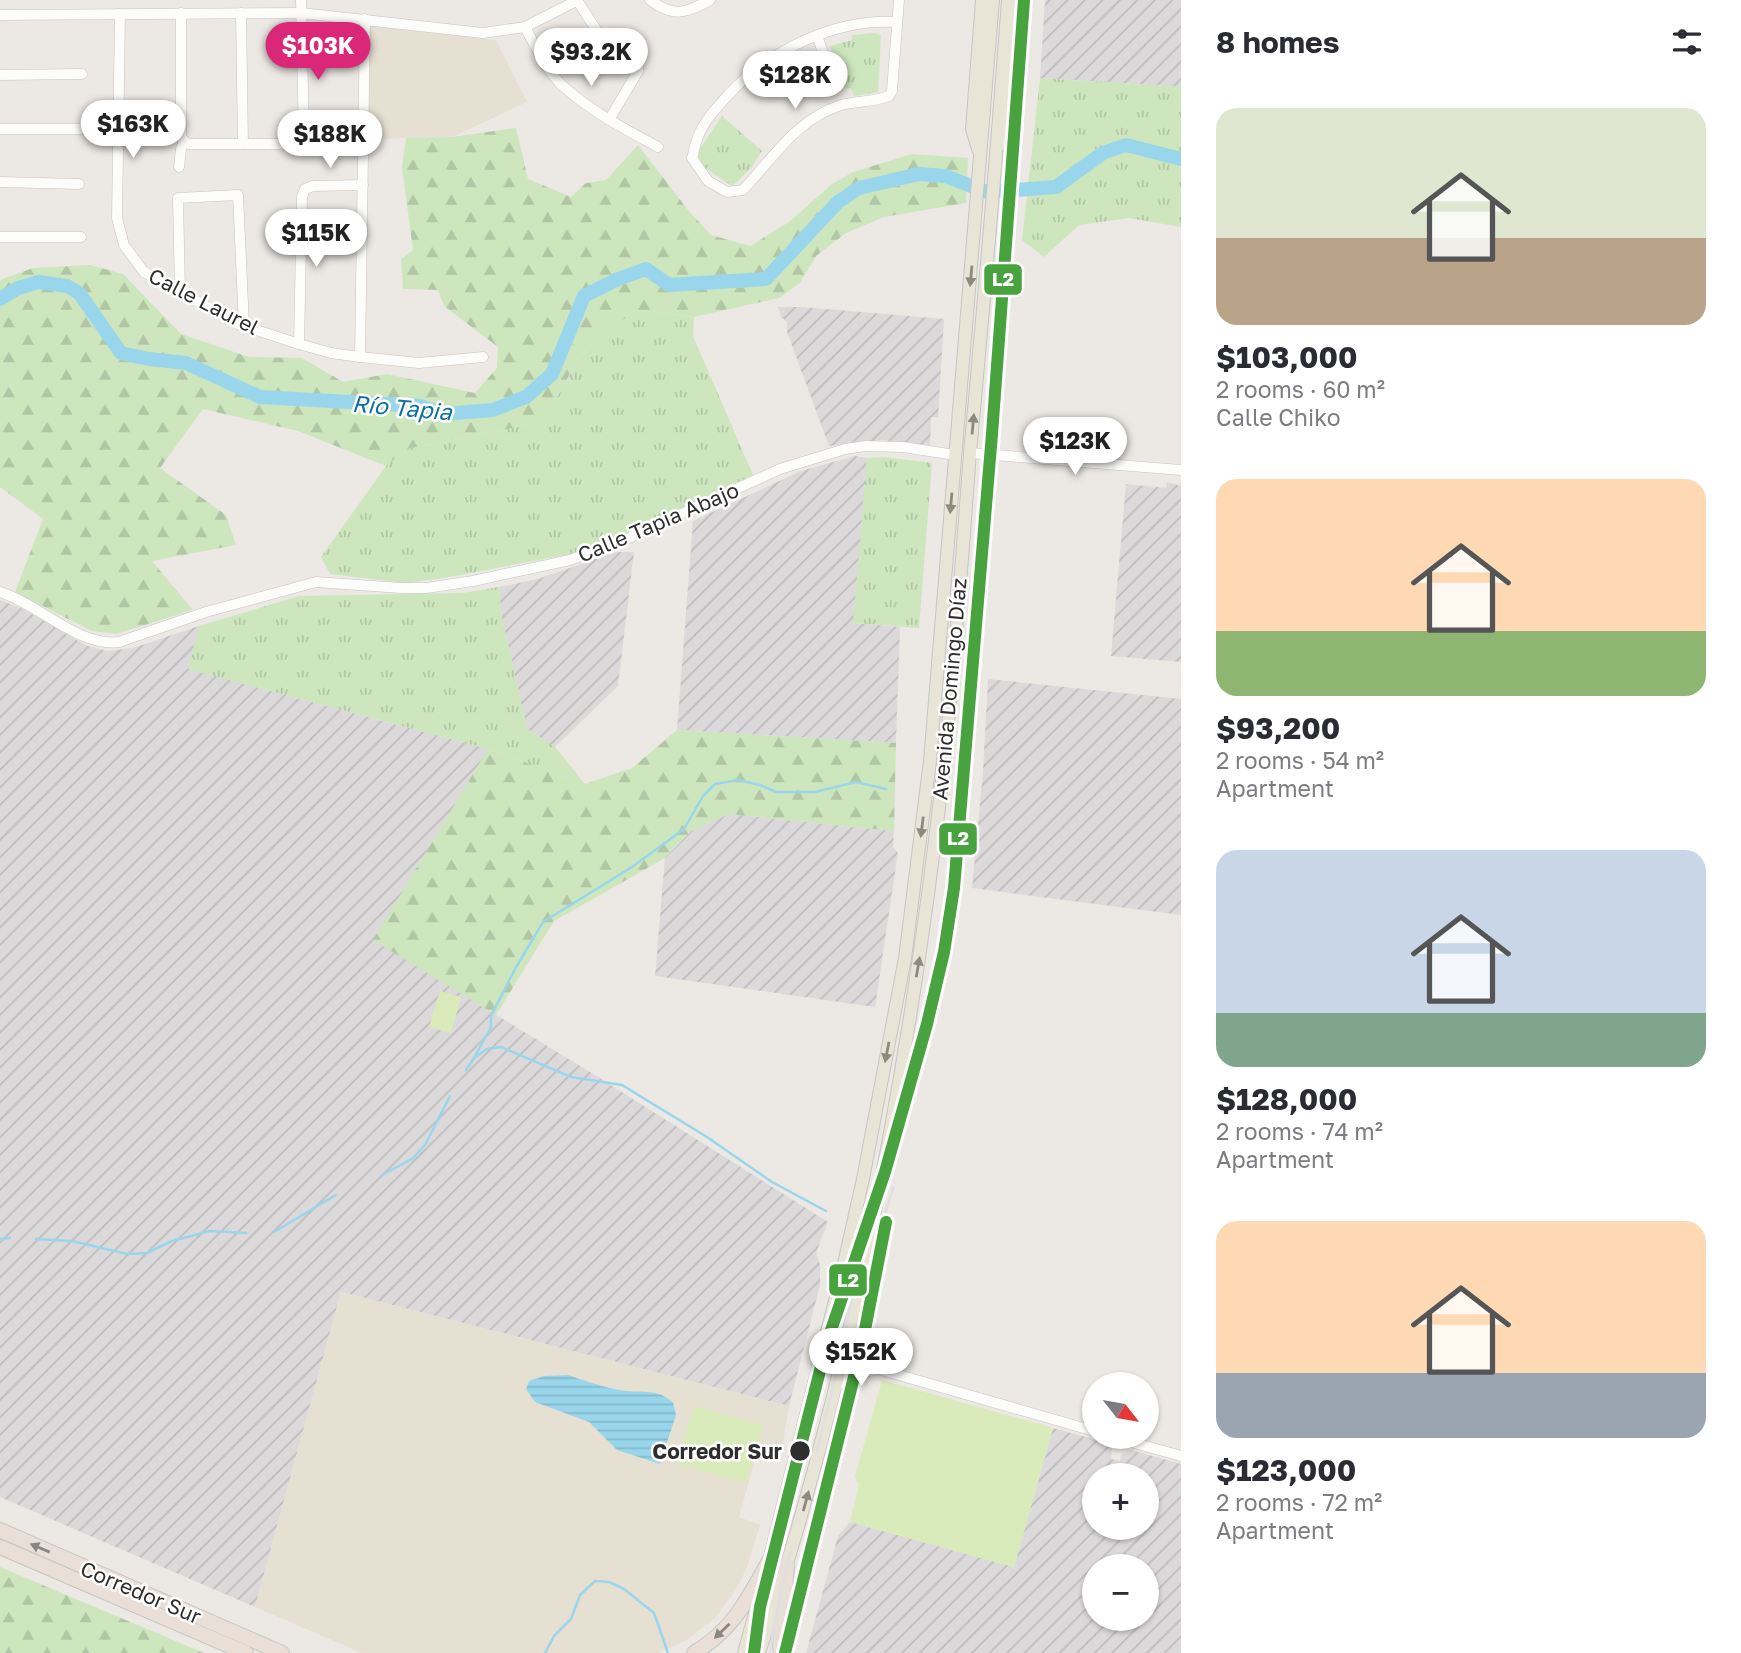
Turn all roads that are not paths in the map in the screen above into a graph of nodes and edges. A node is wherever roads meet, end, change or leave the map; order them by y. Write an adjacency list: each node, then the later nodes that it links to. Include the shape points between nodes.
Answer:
1 (301, 0): 12 (street)
2 (577, 0): 17 (street); 24 (street, via 604,42 638,67)
3 (650, 0): 4 (street, via 680,13)
4 (710, 0)
5 (899, 0): 16 (street)
6 (982, 0): 30 (main road, via 972,129)
7 (993, 0): 30 (main road, Avenida Domingo Díaz)
8 (1008, 0): 31 (main road, Avenida Domingo Díaz)
9 (1017, 0): 31 (main road, via 1008,127)
10 (181, 13): 11 (street); 13 (street); 27 (street)
11 (241, 13): 12 (street); 28 (street)
12 (301, 13): 15 (street); 28 (street, via 304,137 296,145)
13 (120, 14): 14 (street); 38 (street, Calle Laurel, via 117,218 124,245 144,272)
14 (0, 15)
15 (365, 19): 17 (street, via 483,33); 35 (street)
16 (897, 22): 18 (street, via 865,23); 19 (street, via 889,96 842,105 804,124 743,190 727,192 708,181 692,158 698,136 714,110 746,77)
17 (525, 27): 24 (street, via 563,86)
18 (817, 35): 19 (street); 22 (street)
19 (786, 50): 23 (street)
20 (82, 74): 21 (street)
21 (0, 75)
22 (835, 88)
23 (811, 89)
24 (609, 120): 29 (street)
25 (0, 129): 26 (street)
26 (81, 129)
27 (184, 141): 28 (street); 32 (street)
28 (243, 144)
29 (658, 147)
30 (981, 162): 44 (main road, Avenida Domingo Díaz, one-way to 44)
31 (995, 164): 43 (main road, Avenida Domingo Díaz, one-way to 31)
32 (179, 167)
33 (0, 182): 34 (street)
34 (79, 184)
35 (363, 185): 40 (street, via 305,189); 41 (street)
36 (0, 237): 37 (street)
37 (81, 237)
38 (180, 292): 39 (street, Calle Laurel); 39 (street, via 178,198 238,195)
39 (244, 326): 40 (street, Calle Laurel)
40 (299, 344): 41 (street, Calle Laurel)
41 (360, 357): 42 (street, Calle Laurel, via 419,363)
42 (483, 357)
43 (971, 453): 45 (street); 47 (main road, Avenida Domingo Díaz, one-way to 43, via 919,960 944,762)
44 (955, 455): 46 (street, Calle Tapia Abajo, via 903,447 845,449 780,469 570,560 426,587 316,582 206,611 108,644 87,638); 55 (main road, Avenida Domingo Díaz, one-way to 55, via 930,761 905,958 863,1179)
45 (1181, 470)
46 (0, 592)
47 (847, 1337): 48 (street); 49 (main road, Avenida Domingo Díaz)
48 (878, 1369): 49 (street, via 855,1374); 50 (street)
49 (835, 1386): 56 (main road, Avenida Domingo Díaz, one-way to 49)
50 (1082, 1428)
51 (1156, 1449): 52 (street)
52 (1181, 1456)
53 (0, 1530): 58 (highway, Corredor Sur, one-way to 53)
54 (0, 1547): 57 (highway, Corredor Sur)
55 (769, 1561): 59 (highway, one-way to 59, via 743,1608 725,1630); 60 (main road, Avenida Domingo Díaz)
56 (788, 1566): 61 (main road, Avenida Domingo Díaz); 62 (highway)
57 (246, 1653)
58 (282, 1653)
59 (694, 1653)
60 (744, 1653)
61 (759, 1653)
62 (782, 1653)

